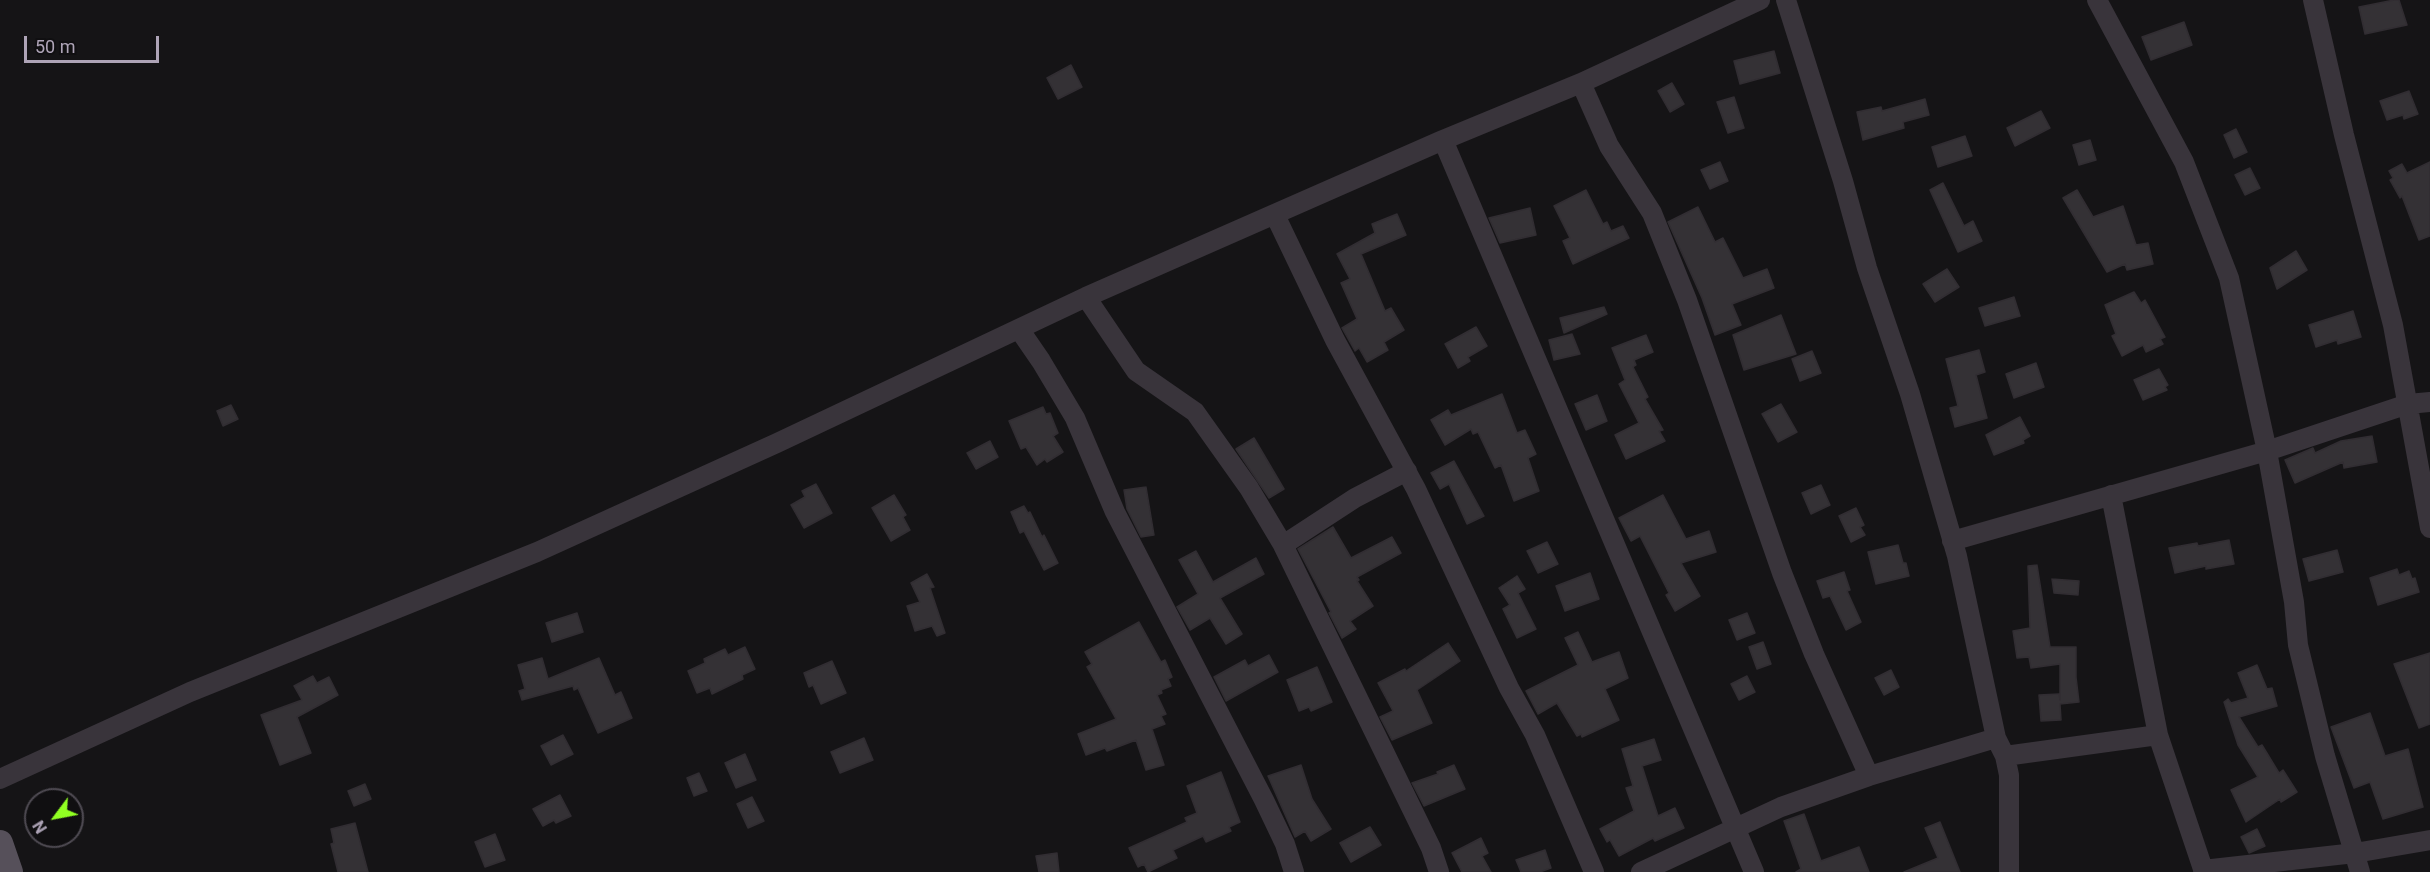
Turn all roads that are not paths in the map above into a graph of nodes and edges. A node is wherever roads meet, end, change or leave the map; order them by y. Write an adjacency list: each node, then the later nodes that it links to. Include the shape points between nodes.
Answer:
1 (1760, 0): 5 (street)
2 (1786, 0): 16 (street)
3 (2097, 0): 12 (street, via 2184,162 2229,278)
4 (2313, 0): 11 (street, via 2380,269)
5 (1581, 83): 6 (street); 21 (street, via 1609,146 1657,224 1688,300 1782,573)
6 (1443, 140): 7 (street); 23 (street)
7 (1275, 215): 8 (street); 13 (street, via 1335,340)
8 (1086, 297): 9 (street); 17 (street, via 1136,370 1195,411)
9 (1019, 329): 22 (street, via 537,552 190,692); 29 (street, via 1075,418 1115,512 1264,800)
10 (2430, 402): 11 (street)
11 (2408, 404): 12 (street); 15 (street)
12 (2267, 451): 14 (street); 26 (street, via 2298,645 2325,756)
13 (1407, 471): 17 (street, via 1355,498); 31 (street, via 1535,735)
14 (2111, 495): 16 (street); 18 (street)
15 (2430, 528)
16 (1952, 541): 19 (street)
17 (1283, 545): 30 (street)
18 (2158, 735): 20 (street); 27 (street)
19 (1996, 738): 20 (street); 21 (street)
20 (2005, 756): 34 (street, via 2009,775)
21 (1869, 776): 23 (street)
22 (0, 779)
23 (1735, 827): 32 (street); 33 (street)
24 (2430, 840): 26 (street)
25 (0, 843): 28 (main road)
26 (2357, 862): 27 (street)
27 (2204, 871)
28 (10, 872)
29 (1294, 872)
30 (1440, 872)
31 (1594, 872)
32 (1641, 872)
33 (1754, 872)
34 (2008, 872)

